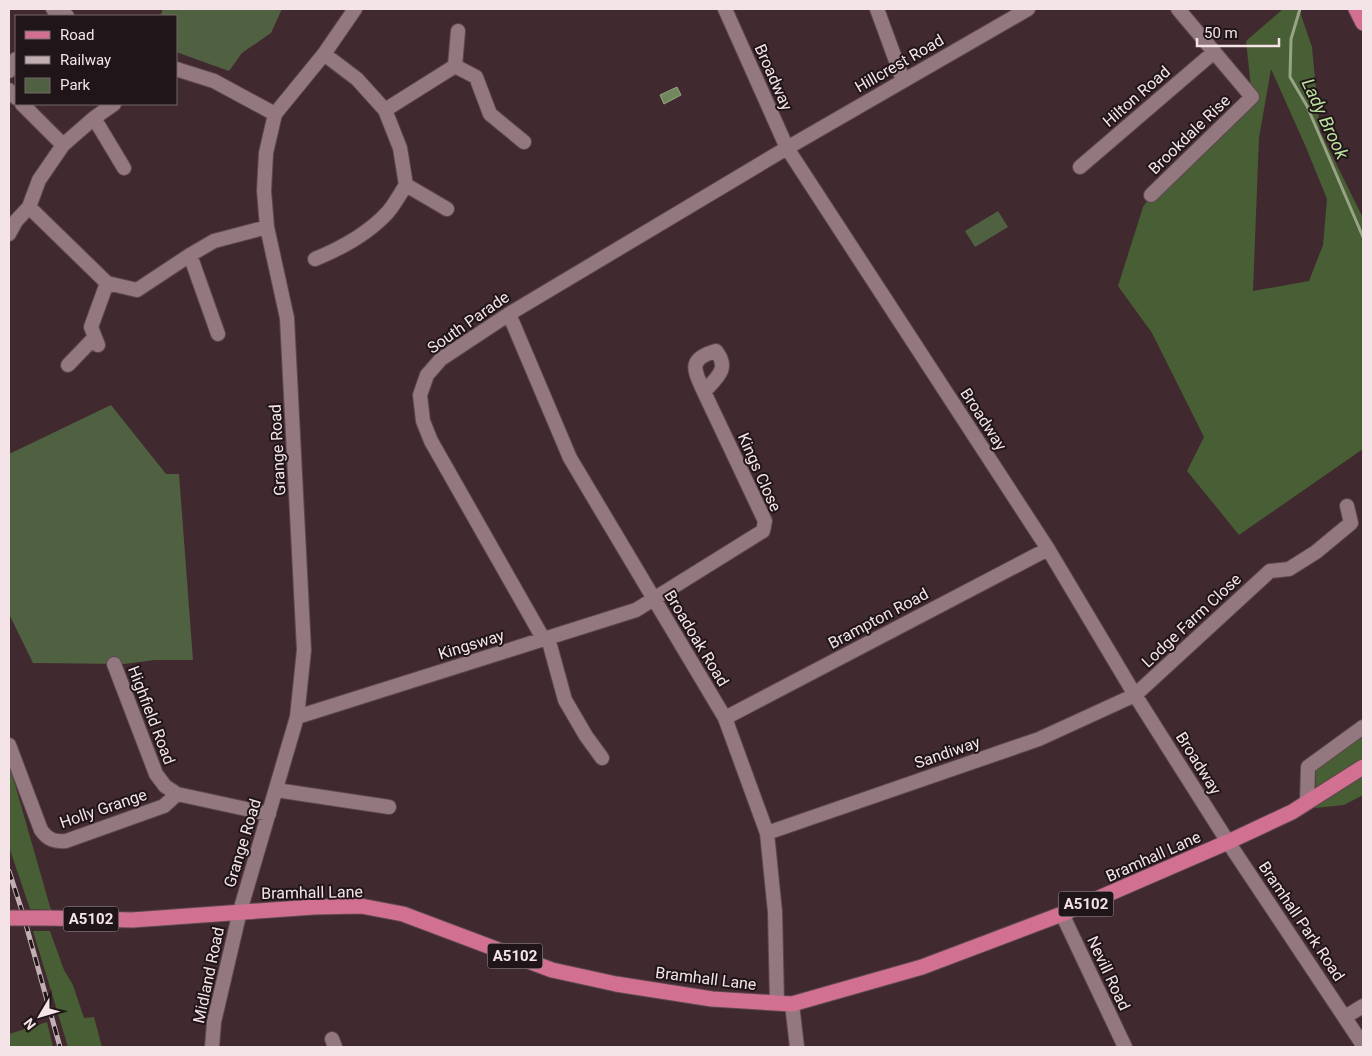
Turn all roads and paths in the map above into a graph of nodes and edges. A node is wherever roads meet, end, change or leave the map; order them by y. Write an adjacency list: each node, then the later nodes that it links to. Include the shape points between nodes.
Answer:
1 (53, 9): 8 (street)
2 (354, 9): 12 (street, Grange Road)
3 (725, 9): 23 (street, Broadway)
4 (877, 9): 15 (street)
5 (1028, 9): 15 (street, Hillcrest Road)
6 (1178, 9): 11 (street)
7 (1356, 9): 9 (main road)
8 (65, 15)
9 (1363, 23)
10 (458, 31): 13 (street)
11 (1214, 52): 24 (street, Hilton Road); 27 (street, Brookdale Rise, via 1252,97)
12 (324, 54): 18 (street); 19 (street, Grange Road)
13 (455, 66): 18 (street); 21 (street, via 476,76 490,114)
14 (178, 70): 19 (street, via 214,81)
15 (903, 80): 23 (street, Hillcrest Road)
16 (23, 105): 22 (street)
17 (113, 105): 20 (street)
18 (385, 110): 26 (street, via 400,148)
19 (275, 114): 30 (street, Grange Road, via 266,153)
20 (94, 118): 22 (street); 25 (street)
21 (524, 142)
22 (64, 145): 28 (street, via 39,180)
23 (787, 148): 35 (street, South Parade); 40 (street, Broadway)
24 (1080, 167)
25 (124, 168)
26 (406, 185): 29 (street); 33 (street, via 389,211 364,234)
27 (1151, 195)
28 (29, 207): 31 (street); 34 (street)
29 (447, 210)
30 (267, 228): 32 (street, via 214,241); 45 (street, Grange Road, via 287,318 304,650)
31 (9, 234)
32 (190, 255): 34 (street, via 137,290); 36 (street)
33 (315, 259)
34 (107, 283): 37 (street, via 91,327 96,341)
35 (509, 314): 41 (street, Broadoak Road, via 570,458); 42 (street, South Parade, via 441,359 427,375 420,395 423,421 431,441)
36 (218, 334)
37 (68, 365)
38 (704, 392): 41 (street, Kings Close, via 765,521 763,531)
39 (1347, 506): 44 (street, Lodge Farm Close, via 1351,523 1290,569 1270,571)
40 (1048, 549): 44 (street, Broadway); 46 (street, Brampton Road)
41 (654, 600): 42 (street, Kingsway, via 636,610); 46 (street, Broadoak Road)
42 (546, 639): 45 (street, Kingsway); 49 (street, South Parade, via 565,700)
43 (114, 664): 52 (street, Highfield Road, via 156,774)
44 (1135, 695): 56 (street, Sandiway, via 1039,739); 57 (street, Broadway)
45 (297, 717): 51 (street, Grange Road)
46 (725, 718): 56 (street, Broadoak Road)
47 (1363, 727): 53 (street, via 1308,767)
48 (9, 745): 52 (street, Holly Grange, via 41,830 57,842 164,806)
49 (602, 758)
50 (1363, 767): 53 (main road, Bramhall Lane / A5102)
51 (276, 790): 54 (street); 55 (street, Grange Road)
52 (177, 794): 55 (street, Highfield Road)
53 (1307, 802): 57 (main road, Bramhall Lane / A5102)
54 (389, 808)
55 (269, 814): 58 (street, Grange Road)
56 (767, 833): 61 (street, Broadoak Road)
57 (1228, 842): 59 (main road, Bramhall Lane / A5102); 63 (street, Bramhall Park Road)
58 (240, 911): 60 (main road, Bramhall Lane / A5102, bridge, via 132,920); 61 (main road, Bramhall Lane / A5102, via 361,906 403,914 552,970 712,999); 65 (street, Midland Road, via 214,1022)
59 (1062, 914): 61 (main road, Bramhall Lane / A5102, via 922,967); 67 (street, Nevill Road)
60 (9, 918)
61 (785, 1004): 66 (street, Broadoak Road)
62 (1363, 1006): 63 (street)
63 (1345, 1017): 64 (street, Bramhall Park Road)
64 (1363, 1046)
65 (212, 1047)
66 (797, 1047)
67 (1125, 1047)

